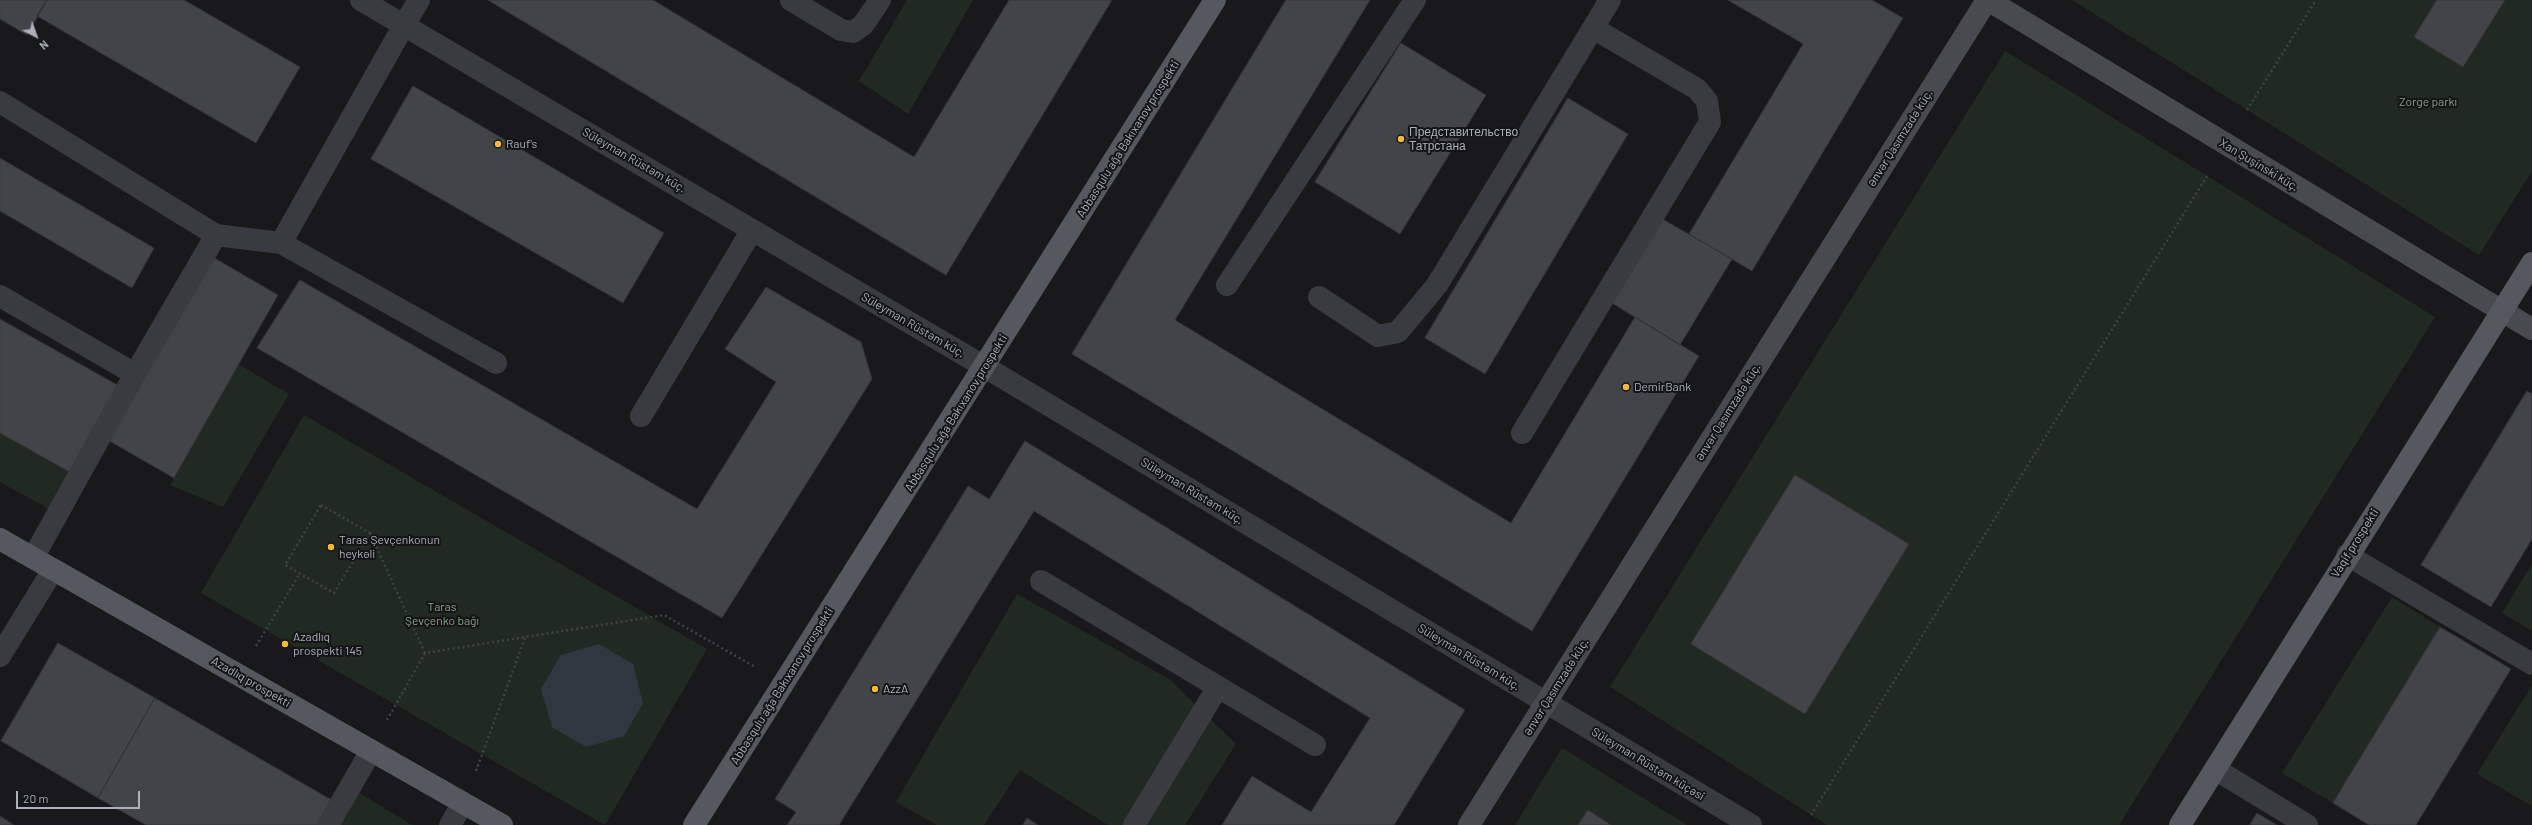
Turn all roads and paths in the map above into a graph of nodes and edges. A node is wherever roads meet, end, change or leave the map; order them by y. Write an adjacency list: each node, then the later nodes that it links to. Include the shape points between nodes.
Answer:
1 (361, 0): 10 (street, Süleyman Rüstəm küç.)
2 (419, 0): 10 (street)
3 (791, 0): 4 (street, via 841,30 852,32 863,25)
4 (880, 0)
5 (1215, 0): 25 (main road, Abbasqulu ağa Bakıxanov prospekti)
6 (1415, 0): 19 (street)
7 (1610, 0): 11 (street)
8 (1987, 0): 22 (main road, Xan Şuşinski küç.); 43 (main road, Ənvər Qasımzadə küç.)
9 (2316, 0): 13 (path)
10 (404, 25): 15 (street, Süleyman Rüstəm küç.); 17 (street)
11 (1593, 28): 21 (street, via 1437,284 1398,332 1378,336); 28 (street, via 1697,89 1707,101 1710,122)
12 (0, 102): 16 (street)
13 (2247, 110)
14 (2207, 176): 48 (path)
15 (752, 230): 25 (street, Süleyman Rüstəm küç.); 27 (street)
16 (216, 236): 17 (street); 26 (street)
17 (281, 243): 24 (street)
18 (2532, 263): 22 (main road, Vaqif prospekti)
19 (1227, 285)
20 (0, 296): 26 (street)
21 (1319, 297)
22 (2501, 310): 23 (main road, Xan Şuşinski küç.); 31 (main road, Vaqif prospekti)
23 (2532, 329)
24 (496, 363)
25 (986, 367): 41 (main road, Abbasqulu ağa Bakıxanov prospekti); 43 (street, Süleyman Rüstəm küç.)
26 (136, 374): 32 (street)
27 (641, 416)
28 (1522, 433)
29 (370, 533): 34 (path, via 334,593); 34 (path, via 321,505 285,565); 38 (path)
30 (0, 539): 32 (main road, Azadlıq prospekti)
31 (2347, 555): 40 (street); 46 (main road, Vaqif prospekti)
32 (33, 558): 33 (main road, Azadlıq prospekti)
33 (54, 570): 39 (street); 45 (main road, Azadlıq prospekti)
34 (300, 573): 37 (path)
35 (1041, 581): 42 (street)
36 (524, 638): 38 (path); 41 (path, via 664,615); 47 (path)
37 (253, 651)
38 (425, 653): 45 (path)
39 (0, 656)
40 (2532, 664)
41 (783, 683): 52 (main road, Abbasqulu ağa Bakıxanov prospekti)
42 (1218, 687): 44 (street); 53 (street)
43 (1545, 703): 54 (main road, Ənvər Qasımzadə küç.); 55 (street, Süleyman Rüstəm küçəsi)
44 (1315, 745)
45 (371, 751): 47 (main road, Azadlıq prospekti); 49 (street)
46 (2215, 769): 56 (main road, Vaqif prospekti); 57 (street)
47 (463, 803): 50 (street); 51 (main road, Azadlıq prospekti)
48 (1811, 816)
49 (328, 825)
50 (450, 825)
51 (502, 825)
52 (694, 825)
53 (1134, 825)
54 (1470, 825)
55 (1751, 825)
56 (2180, 825)
57 (2307, 825)

